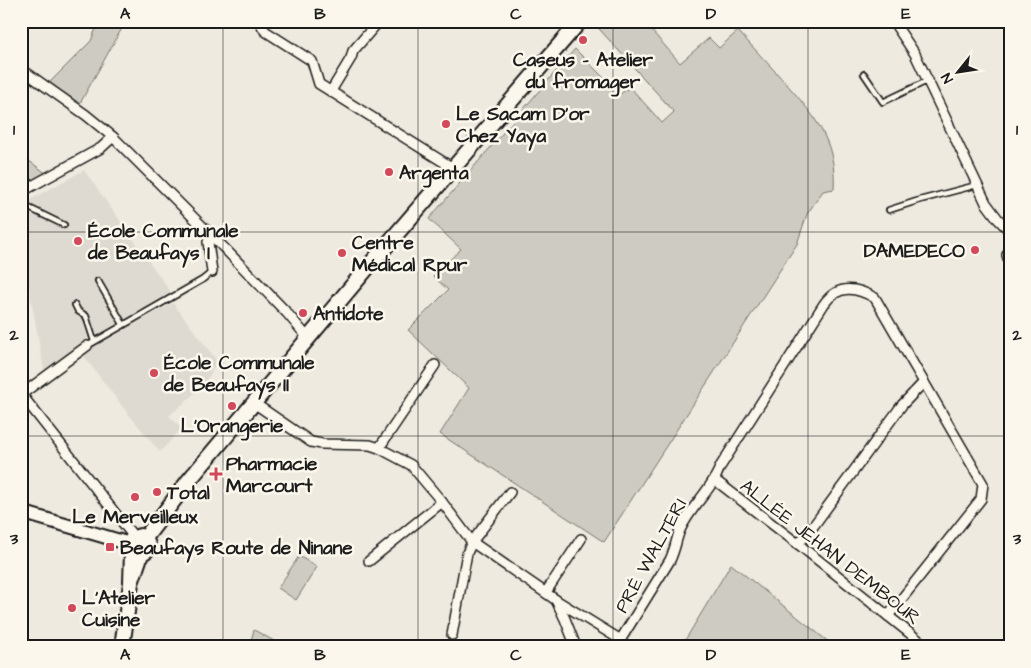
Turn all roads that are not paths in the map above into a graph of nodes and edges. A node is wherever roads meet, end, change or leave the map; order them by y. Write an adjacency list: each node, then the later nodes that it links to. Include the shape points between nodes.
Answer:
1 (259, 21): 8 (street, via 265,32 312,61 319,84)
2 (379, 21): 8 (street, via 353,51)
3 (580, 21): 10 (main road)
4 (893, 21): 7 (street, via 916,54)
5 (21, 68): 9 (street)
6 (864, 74): 7 (lane, via 883,102)
7 (928, 80): 11 (street)
8 (331, 91): 10 (street)
9 (113, 137): 12 (street, via 100,148); 17 (street)
10 (453, 168): 24 (main road)
11 (977, 186): 14 (lane); 16 (street, via 998,219)
12 (21, 192)
13 (21, 204): 15 (lane)
14 (889, 210)
15 (64, 225)
16 (1010, 231)
17 (213, 236): 20 (street, via 208,242); 24 (street)
18 (1010, 249): 19 (street)
19 (1010, 265)
20 (212, 272): 23 (lane)
21 (98, 281): 23 (lane)
22 (75, 305): 25 (lane, via 86,316)
23 (123, 324): 25 (lane)
24 (308, 338): 29 (main road)
25 (91, 344): 28 (street)
26 (435, 364): 30 (street)
27 (924, 382): 31 (street, PRÉ WALTERI, via 875,298 863,291 843,290 824,304 720,467); 37 (street, via 902,405); 42 (street, PRÉ WALTERI, via 983,484 981,499)
28 (22, 394): 38 (street)
29 (254, 403): 30 (street, via 311,442); 38 (main road)
30 (379, 448): 33 (street, via 411,465)
31 (715, 480): 37 (street, ALLÉE JEHAN DEMBOUR); 44 (street, PRÉ WALTERI, via 680,530 670,560)
32 (510, 492): 36 (street)
33 (442, 502): 36 (street); 39 (street)
34 (21, 512): 38 (street)
35 (582, 540): 40 (street)
36 (472, 542): 40 (street); 43 (street, via 466,553)
37 (798, 544): 42 (street, ALLÉE JEHAN DEMBOUR)
38 (136, 545): 45 (main road)
39 (370, 561)
40 (546, 592): 41 (street)
41 (556, 600): 44 (street); 46 (street)
42 (888, 616): 47 (street, ALLÉE JEHAN DEMBOUR)
43 (452, 635)
44 (618, 643)
45 (122, 647)
46 (576, 647)
47 (927, 647)

